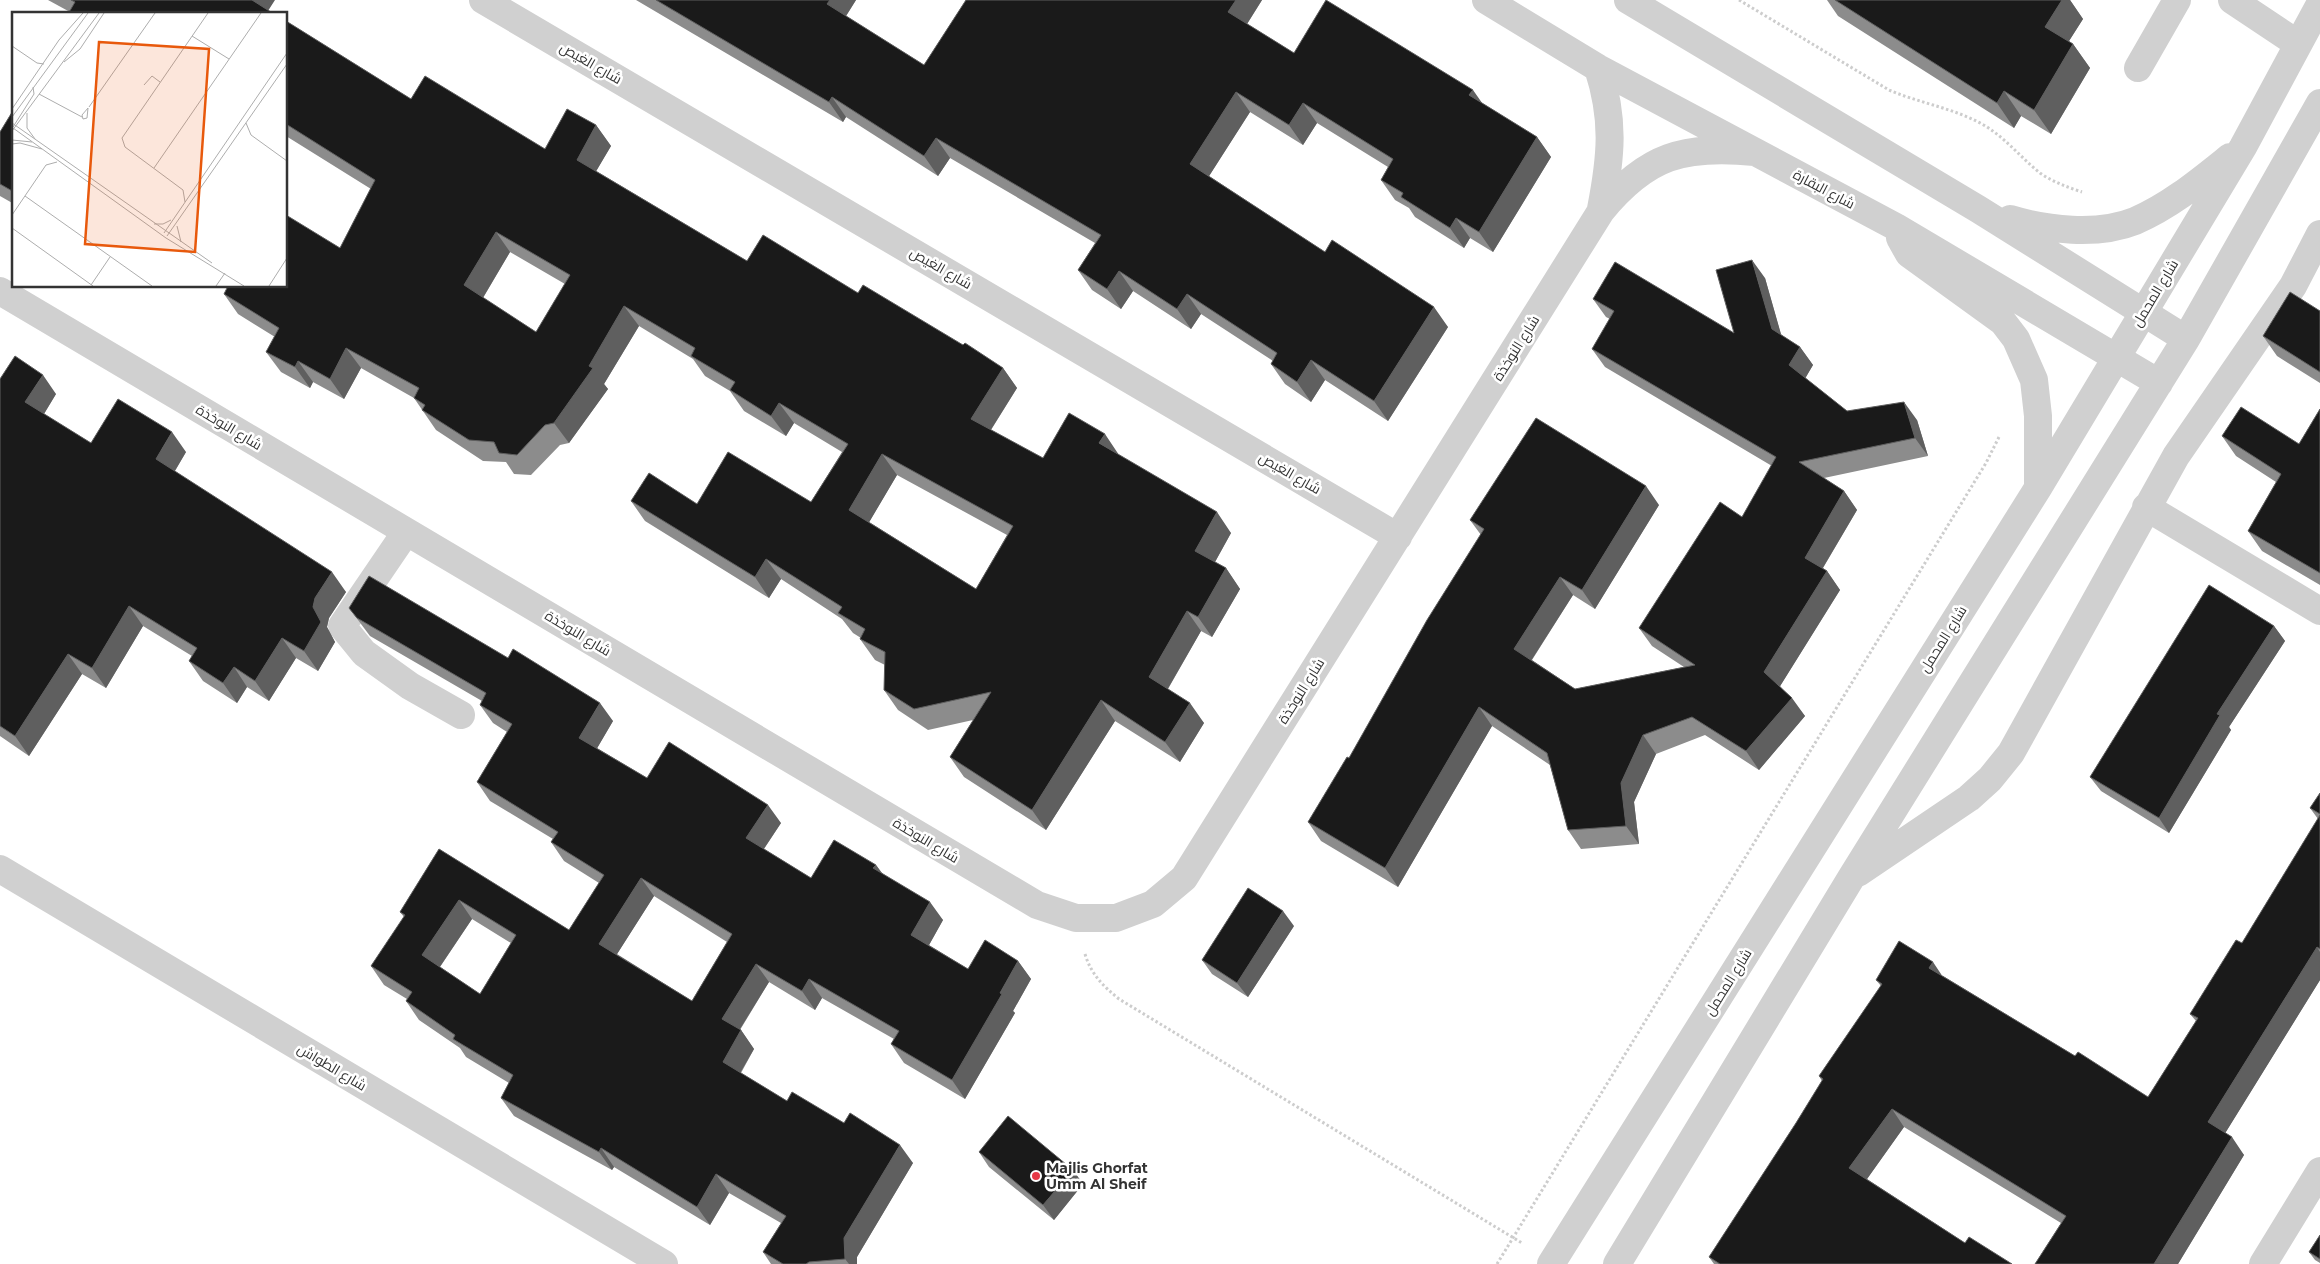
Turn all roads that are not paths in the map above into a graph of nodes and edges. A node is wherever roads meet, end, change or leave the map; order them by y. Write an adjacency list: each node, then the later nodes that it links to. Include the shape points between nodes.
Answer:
1 (483, 0): 25 (street, شارع الغيص)
2 (1486, 0): 8 (street, شارع البقارة)
3 (1628, 0): 13 (street)
4 (2177, 0): 9 (street)
5 (2232, 0): 7 (street)
6 (2320, 4): 7 (street, شارع المحمل)
7 (2298, 44): 11 (street, شارع المحمل)
8 (1598, 68): 12 (street, شارع البقارة); 14 (street, شارع النوخذة, via 1607,95 1611,123 1611,152)
9 (2138, 68)
10 (2320, 103): 19 (street)
11 (2243, 147): 13 (street, via 2171,202 2134,221 2118,225 2069,230 2032,226); 18 (street, شارع المحمل)
12 (1755, 152): 14 (street, شارع النوخذة, via 1697,150 1668,157 1642,170 1620,188); 15 (street, شارع البقارة)
13 (1978, 208): 18 (street)
14 (1601, 211): 25 (street, شارع النوخذة)
15 (1896, 227): 20 (street, شارع البقارة); 22 (street, via 1909,254 2003,322 2016,340 2034,380 2039,434)
16 (2320, 234): 23 (street, via 2293,286 2176,456)
17 (0, 291): 24 (street, شارع النوخذة)
18 (2143, 312): 19 (street); 20 (street, شارع المحمل)
19 (2186, 339): 21 (street)
20 (2116, 357): 21 (street, شارع البقارة); 22 (street, شارع المحمل)
21 (2159, 383): 29 (street)
22 (2038, 488): 31 (street, شارع المحمل)
23 (2146, 507): 26 (street); 29 (street, via 2011,753 1990,780 1962,803)
24 (406, 532): 25 (street, شارع النوخذة, via 1036,905 1076,918 1116,918 1153,904 1184,878); 27 (street, via 342,626 364,653 410,686)
25 (1398, 537)
26 (2320, 611)
27 (461, 715)
28 (0, 869): 32 (street, شارع الطواش)
29 (1851, 878): 33 (street)
30 (2320, 1171): 34 (street)
31 (1552, 1262)
32 (664, 1264)
33 (1617, 1264)
34 (2263, 1264)

